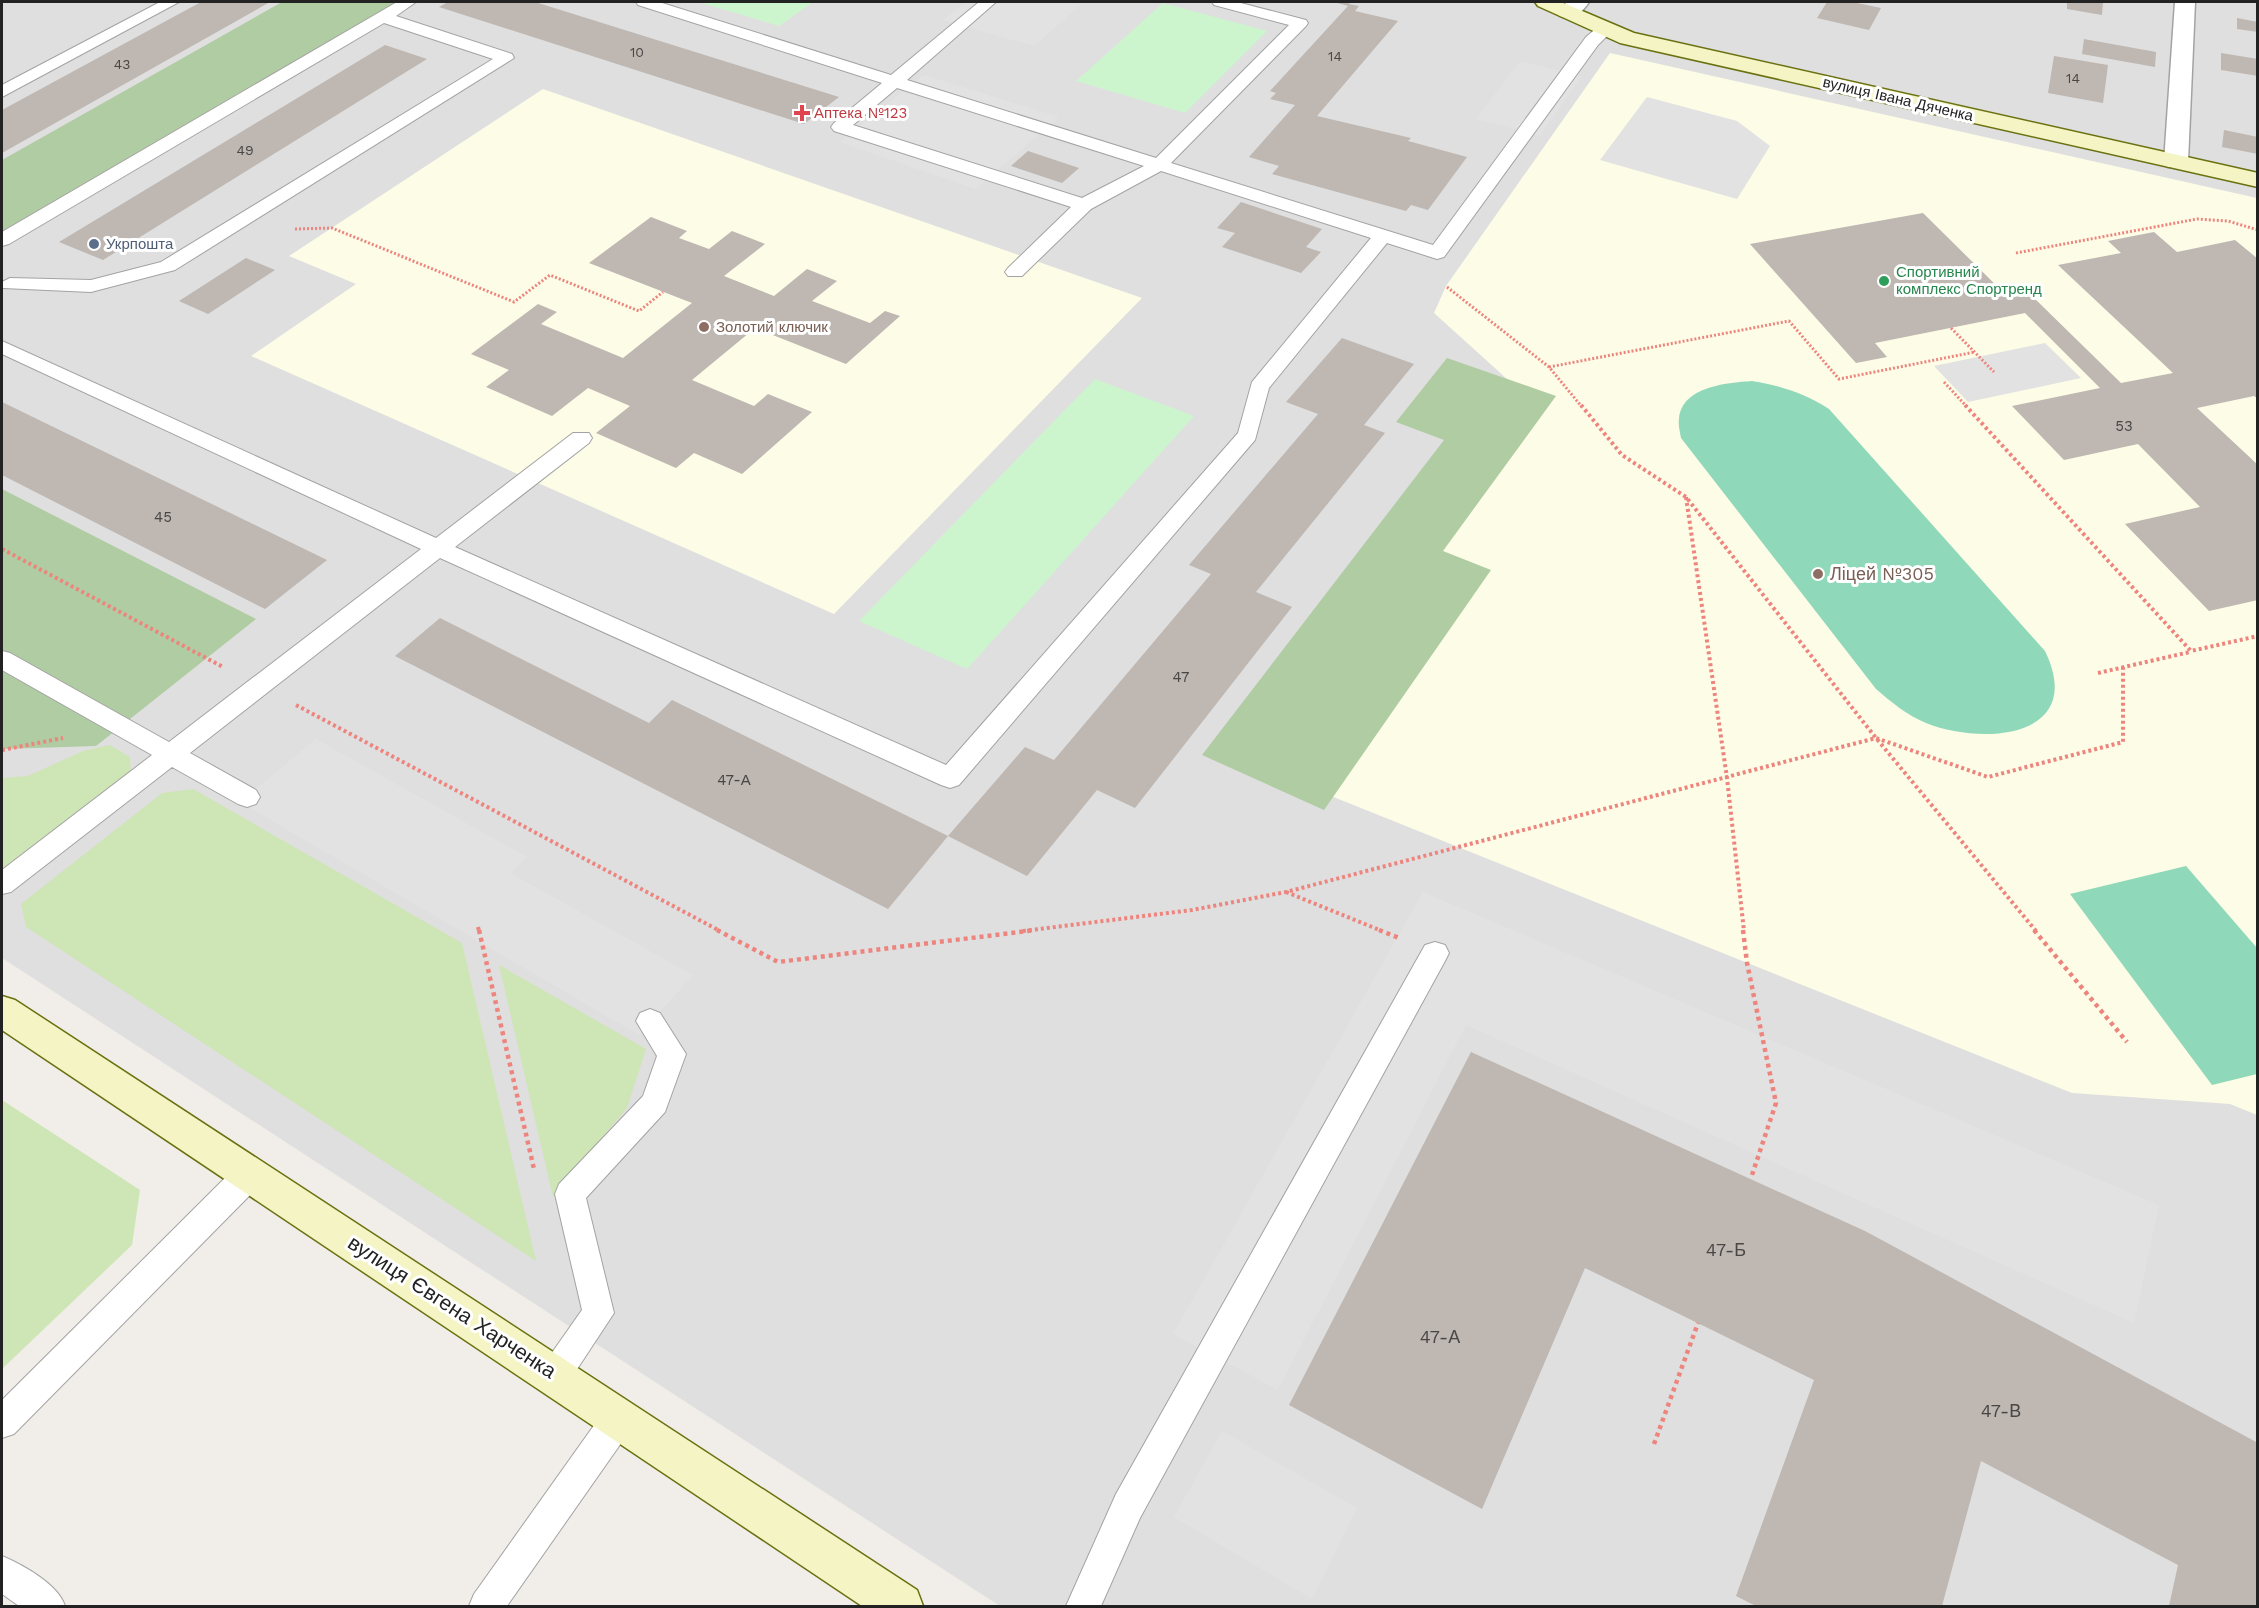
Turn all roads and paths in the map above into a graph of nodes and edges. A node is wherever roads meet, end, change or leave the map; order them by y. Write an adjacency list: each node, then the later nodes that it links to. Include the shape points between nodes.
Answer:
1 (171, 2): 12 (lane)
2 (408, 2): 9 (lane)
3 (644, 2): 11 (lane)
4 (988, 2): 11 (lane)
5 (1220, 2): 14 (lane, via 1300,23)
6 (1545, 2): 8 (street, вулиця Івана Дяченка)
7 (2185, 2): 13 (street)
8 (1573, 7): 10 (street, вулиця Івана Дяченка)
9 (383, 16): 18 (lane, via 506,58); 20 (lane)
10 (1605, 30): 13 (street, вулиця Івана Дяченка); 21 (lane, via 1592,41)
11 (896, 82): 14 (lane); 16 (lane, via 840,127)
12 (2, 92)
13 (2176, 162): 15 (street, вулиця Івана Дяченка)
14 (1159, 165): 16 (lane); 19 (lane)
15 (2258, 180)
16 (1084, 205): 23 (lane)
17 (2258, 230): 22 (path, via 2228,221 2197,219)
18 (226, 231): 24 (lane, via 168,266 92,286); 25 (path, via 332,228 514,302 550,275 639,310)
19 (1383, 236): 21 (lane); 34 (lane, via 1258,387 1248,435 950,778)
20 (2, 240)
21 (1437, 253): 29 (path, via 1446,286)
22 (2016, 253)
23 (1015, 272)
24 (4, 289)
25 (663, 292)
26 (1951, 328): 28 (path)
27 (2, 347): 34 (lane)
28 (1975, 352): 29 (path, via 1839,379 1789,321); 30 (path)
29 (1549, 367): 33 (path, via 1622,455)
30 (1994, 372)
31 (1944, 382): 37 (path)
32 (581, 438): 34 (lane)
33 (1686, 496): 42 (path); 44 (path)
34 (438, 548): 41 (lane)
35 (2, 549): 41 (path)
36 (2258, 636): 37 (path)
37 (2191, 651): 39 (path)
38 (2, 659): 43 (lane)
39 (2123, 667): 40 (path); 42 (path, via 2123,742 1988,777)
40 (2098, 673)
41 (259, 686): 43 (lane); 47 (path, via 778,962 1192,910)
42 (1876, 738): 44 (path); 52 (path)
43 (170, 755): 45 (lane); 46 (lane)
44 (1727, 778): 47 (path); 55 (path, via 1747,963 1776,1103)
45 (247, 797)
46 (2, 884)
47 (1286, 892): 49 (path)
48 (478, 927): 54 (path)
49 (1436, 953): 65 (lane, via 1134,1496)
50 (2, 1011): 53 (street, вулиця Євгена Харченка)
51 (650, 1021): 57 (lane, via 672,1054 655,1103 570,1194 598,1312)
52 (2127, 1042)
53 (250, 1174): 57 (street, вулиця Євгена Харченка); 59 (lane)
54 (536, 1176)
55 (1750, 1178)
56 (1698, 1323): 60 (path)
57 (555, 1375): 58 (street, вулиця Євгена Харченка)
58 (619, 1418): 63 (lane); 64 (street, вулиця Євгена Харченка)
59 (2, 1422)
60 (1654, 1444)
61 (2, 1573): 62 (lane)
62 (48, 1606)
63 (486, 1606)
64 (901, 1606)
65 (1083, 1606)

